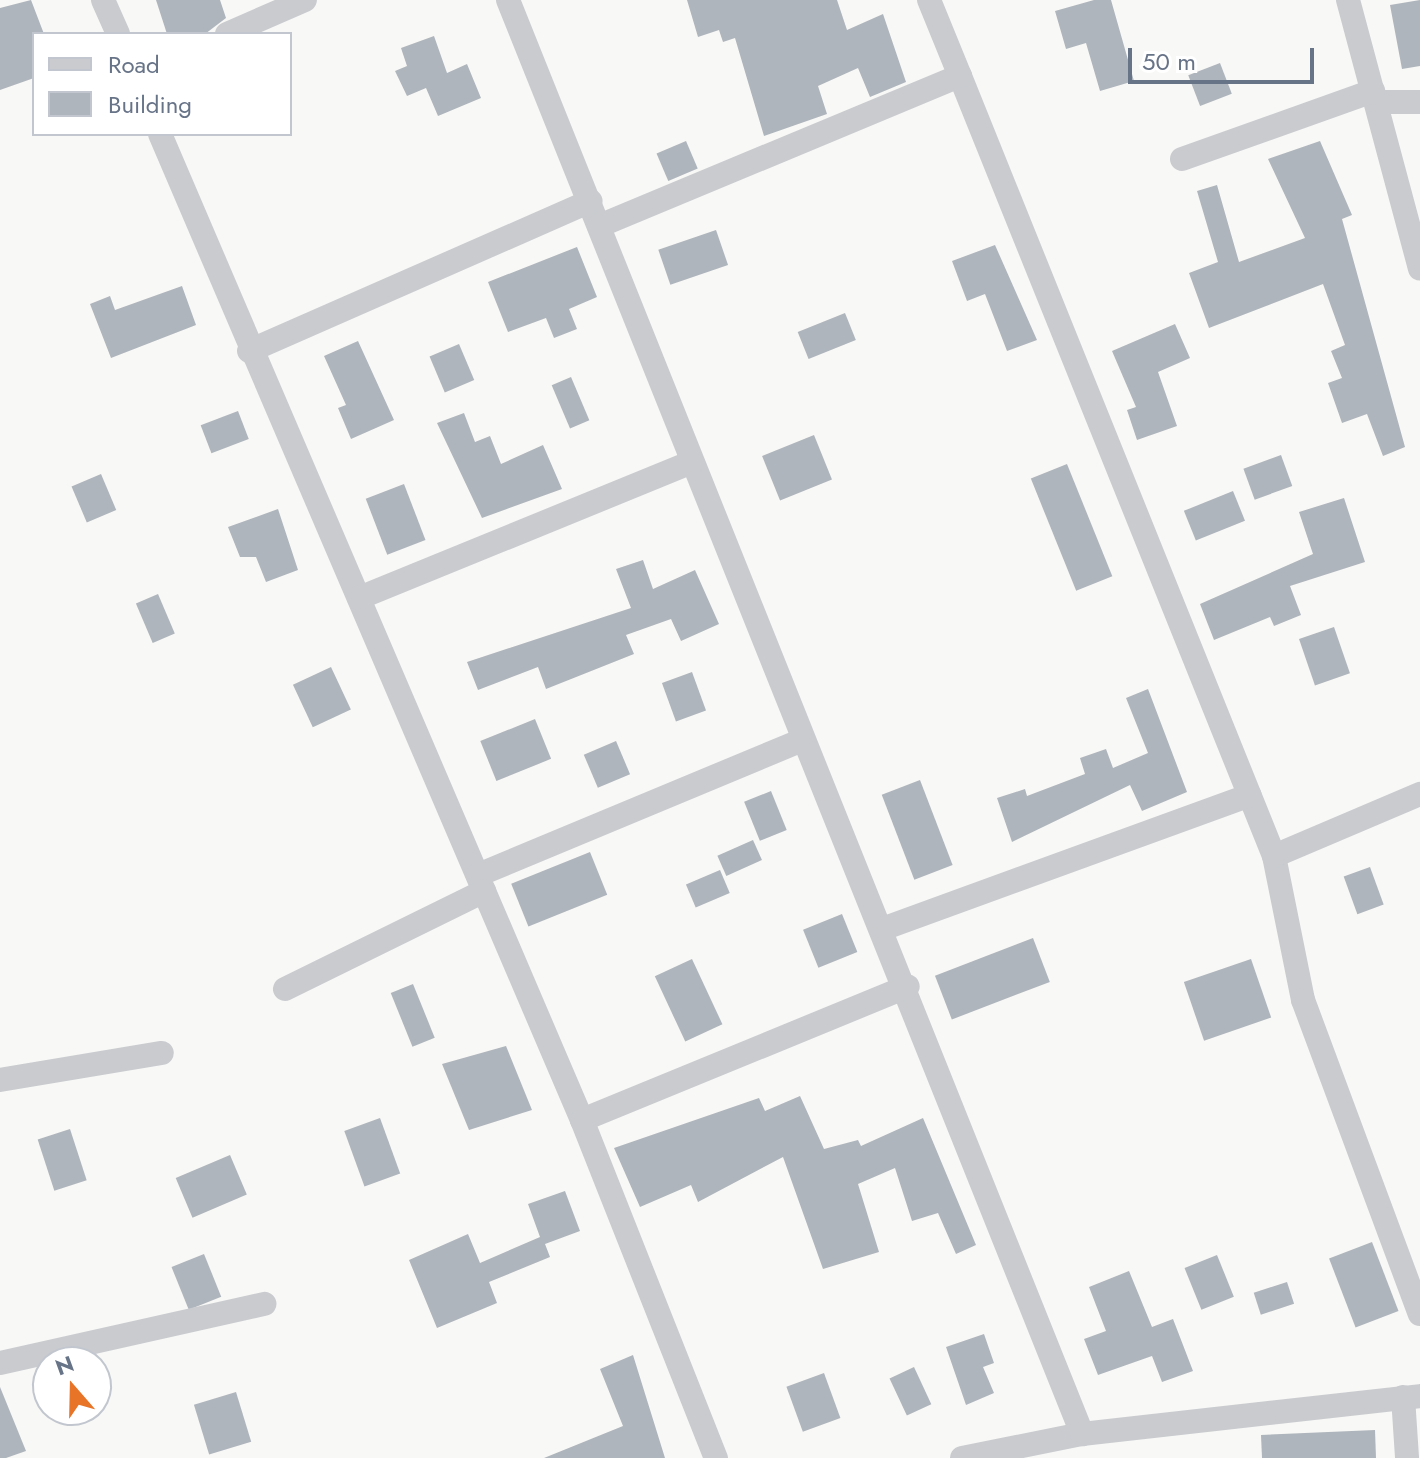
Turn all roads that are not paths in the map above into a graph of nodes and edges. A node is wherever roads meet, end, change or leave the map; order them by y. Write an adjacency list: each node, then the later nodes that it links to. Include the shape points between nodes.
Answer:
1 (103, 0): 6 (street)
2 (305, 0): 7 (street)
3 (508, 0): 13 (street)
4 (929, 0): 8 (street)
5 (1348, 0): 9 (street)
6 (117, 32)
7 (232, 32)
8 (960, 76): 14 (street); 21 (street)
9 (1375, 96): 10 (street); 12 (street); 15 (street)
10 (1420, 102)
11 (161, 136): 16 (street)
12 (1182, 159)
13 (590, 201): 14 (street); 16 (street)
14 (599, 226): 17 (street)
15 (1420, 269)
16 (249, 351): 18 (street)
17 (692, 462): 18 (street); 19 (street)
18 (359, 598): 23 (street)
19 (803, 740): 23 (street); 24 (street)
20 (1420, 794): 22 (street)
21 (1250, 795): 22 (street); 24 (street)
22 (1274, 856): 31 (street, via 1303,1000)
23 (481, 883): 26 (street); 29 (street)
24 (885, 928): 25 (street)
25 (908, 986): 29 (street); 34 (street)
26 (285, 989)
27 (162, 1053): 28 (street)
28 (0, 1080)
29 (582, 1120): 35 (street)
30 (264, 1304): 32 (street)
31 (1420, 1314)
32 (0, 1363)
33 (1412, 1396): 34 (street); 37 (street)
34 (1082, 1434): 36 (street)
35 (716, 1458)
36 (962, 1458)
37 (1407, 1458)

